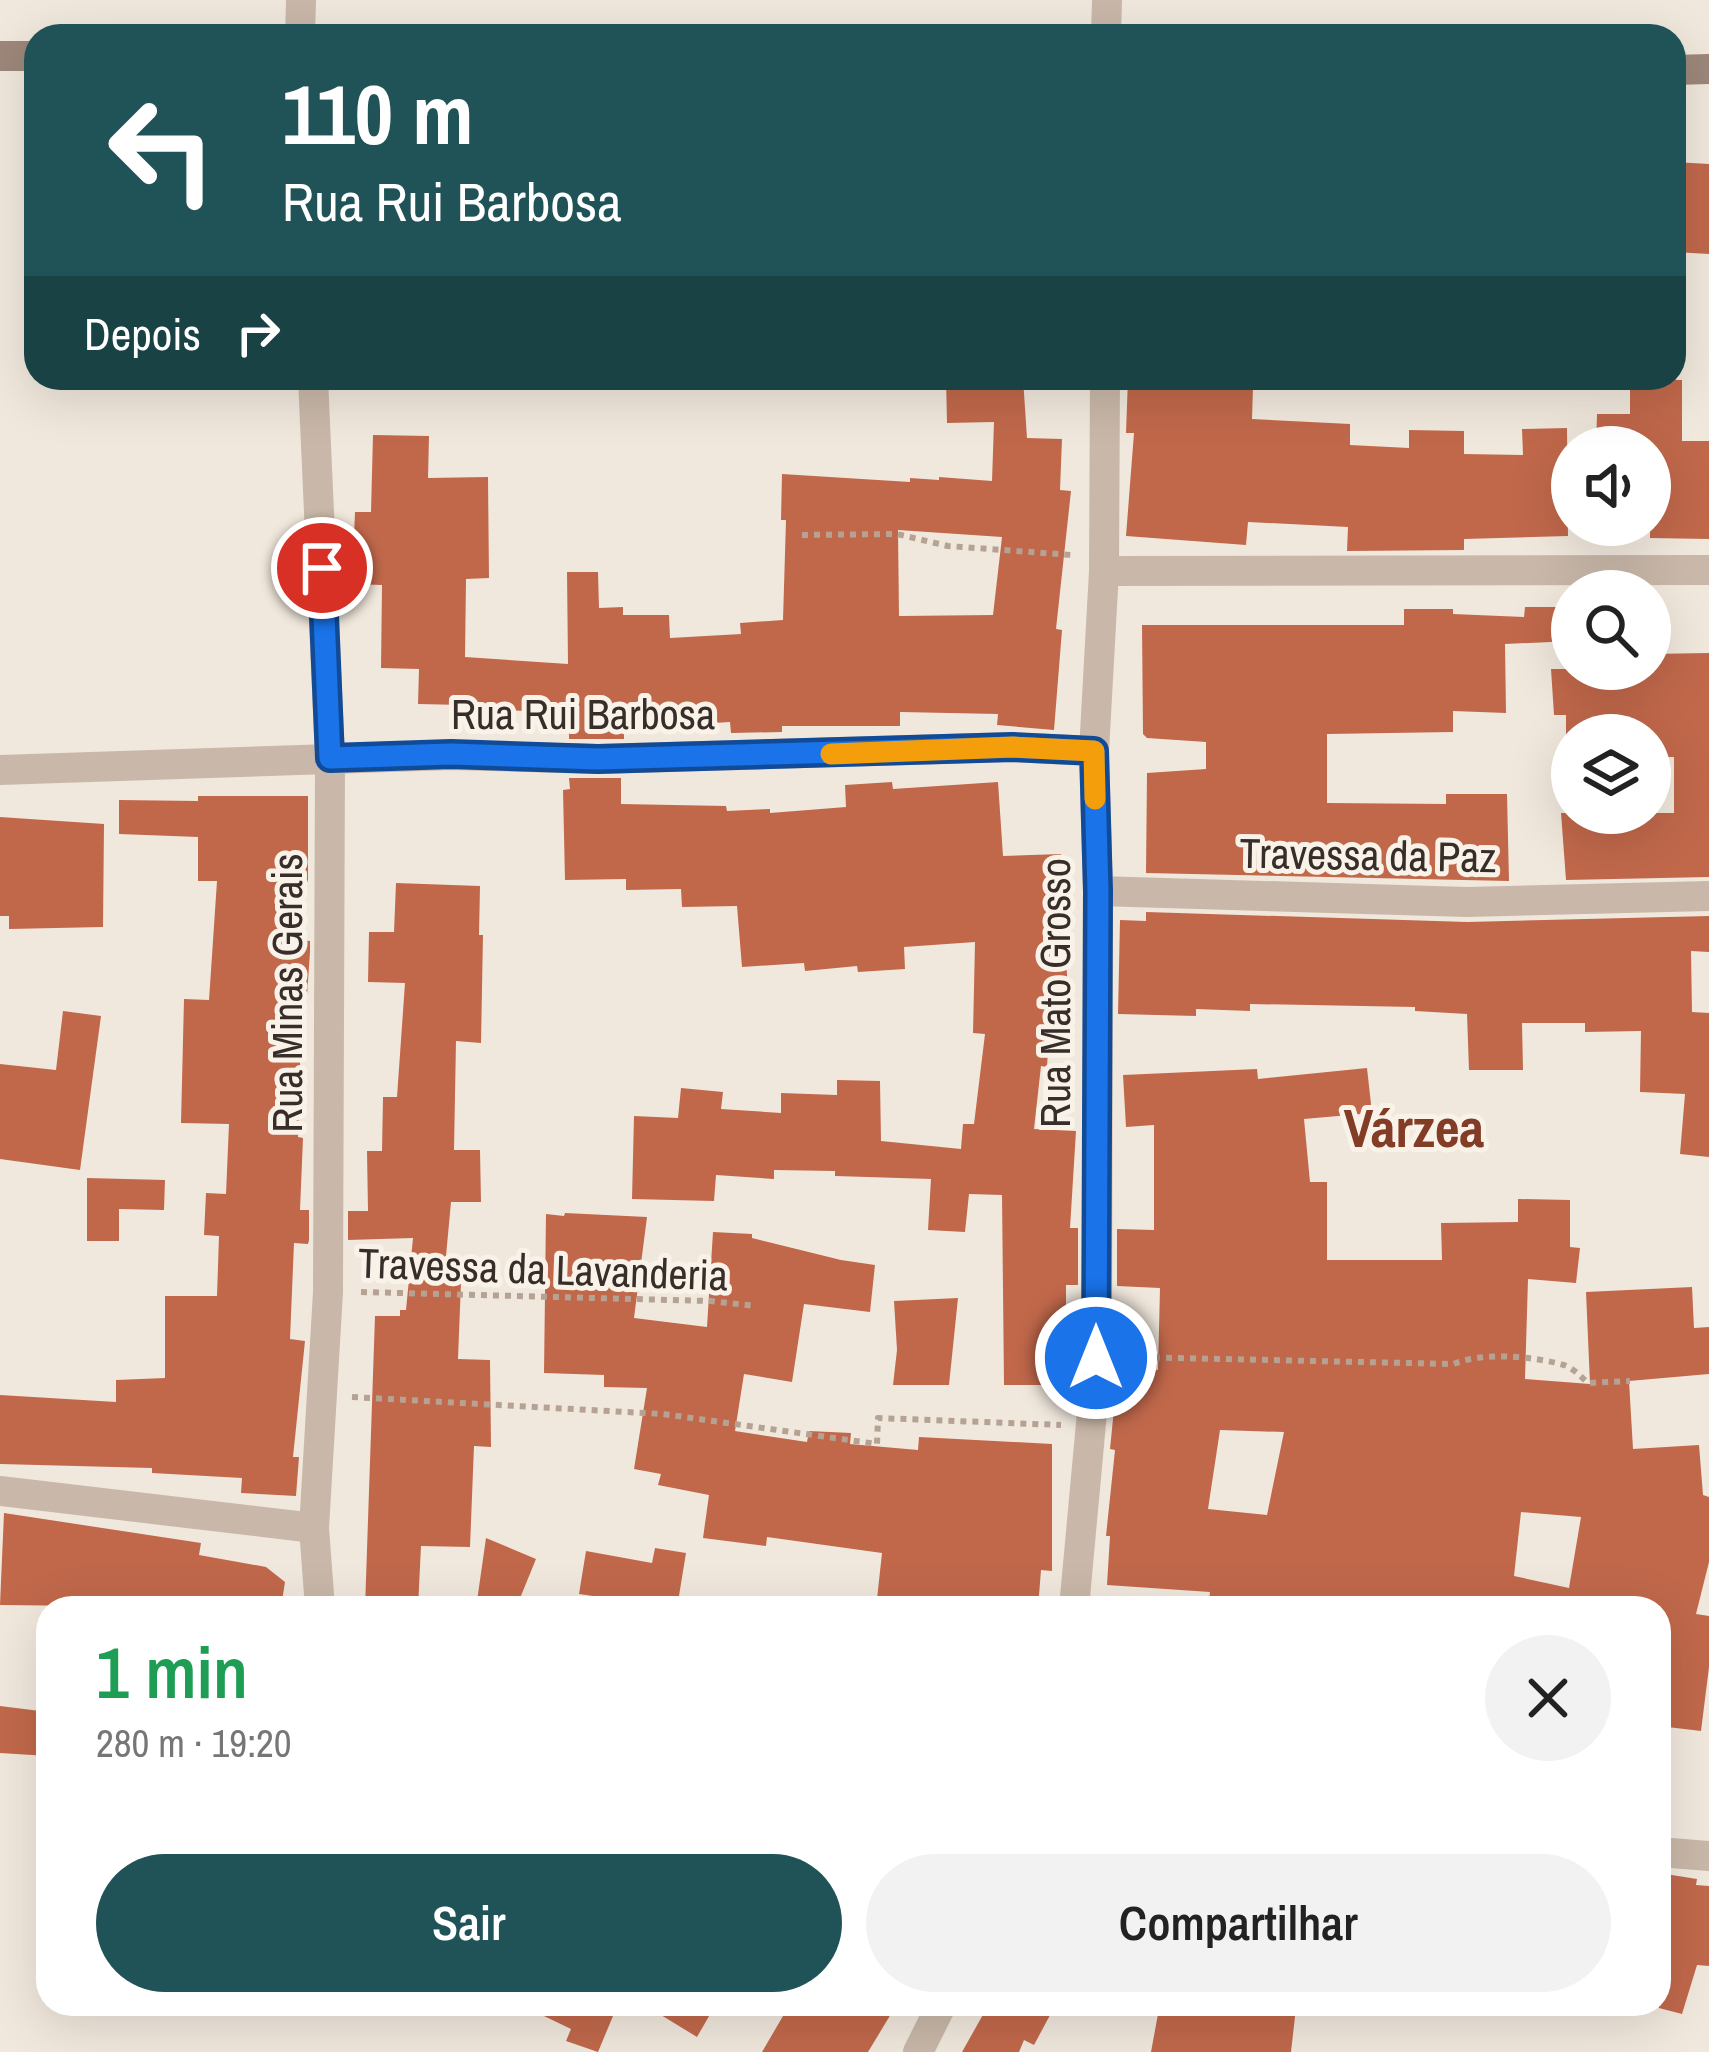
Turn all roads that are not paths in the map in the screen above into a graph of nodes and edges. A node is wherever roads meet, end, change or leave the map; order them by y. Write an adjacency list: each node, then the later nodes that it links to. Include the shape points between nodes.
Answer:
1 (314, 390): 6 (street, Rua Minas Gerais)
2 (1105, 390): 4 (street, Rua Mato Grosso)
3 (1709, 570): 4 (street)
4 (1104, 571): 5 (street, Rua Mato Grosso)
5 (1094, 751): 6 (street, Rua Rui Barbosa); 8 (street, Rua Mato Grosso)
6 (330, 758): 7 (street, Rua Rui Barbosa); 11 (street, Rua Minas Gerais, via 328,1292)
7 (0, 770)
8 (1098, 891): 9 (street, Travessa da Paz, via 1467,902); 13 (street, Rua Mato Grosso, via 1096,1358)
9 (1709, 896)
10 (0, 1491): 11 (street)
11 (314, 1528): 12 (street, Rua Minas Gerais)
12 (319, 1596)
13 (1075, 1596)
14 (1671, 1853): 15 (street)
15 (1709, 1856)
16 (936, 2016): 17 (street)
17 (918, 2052)

